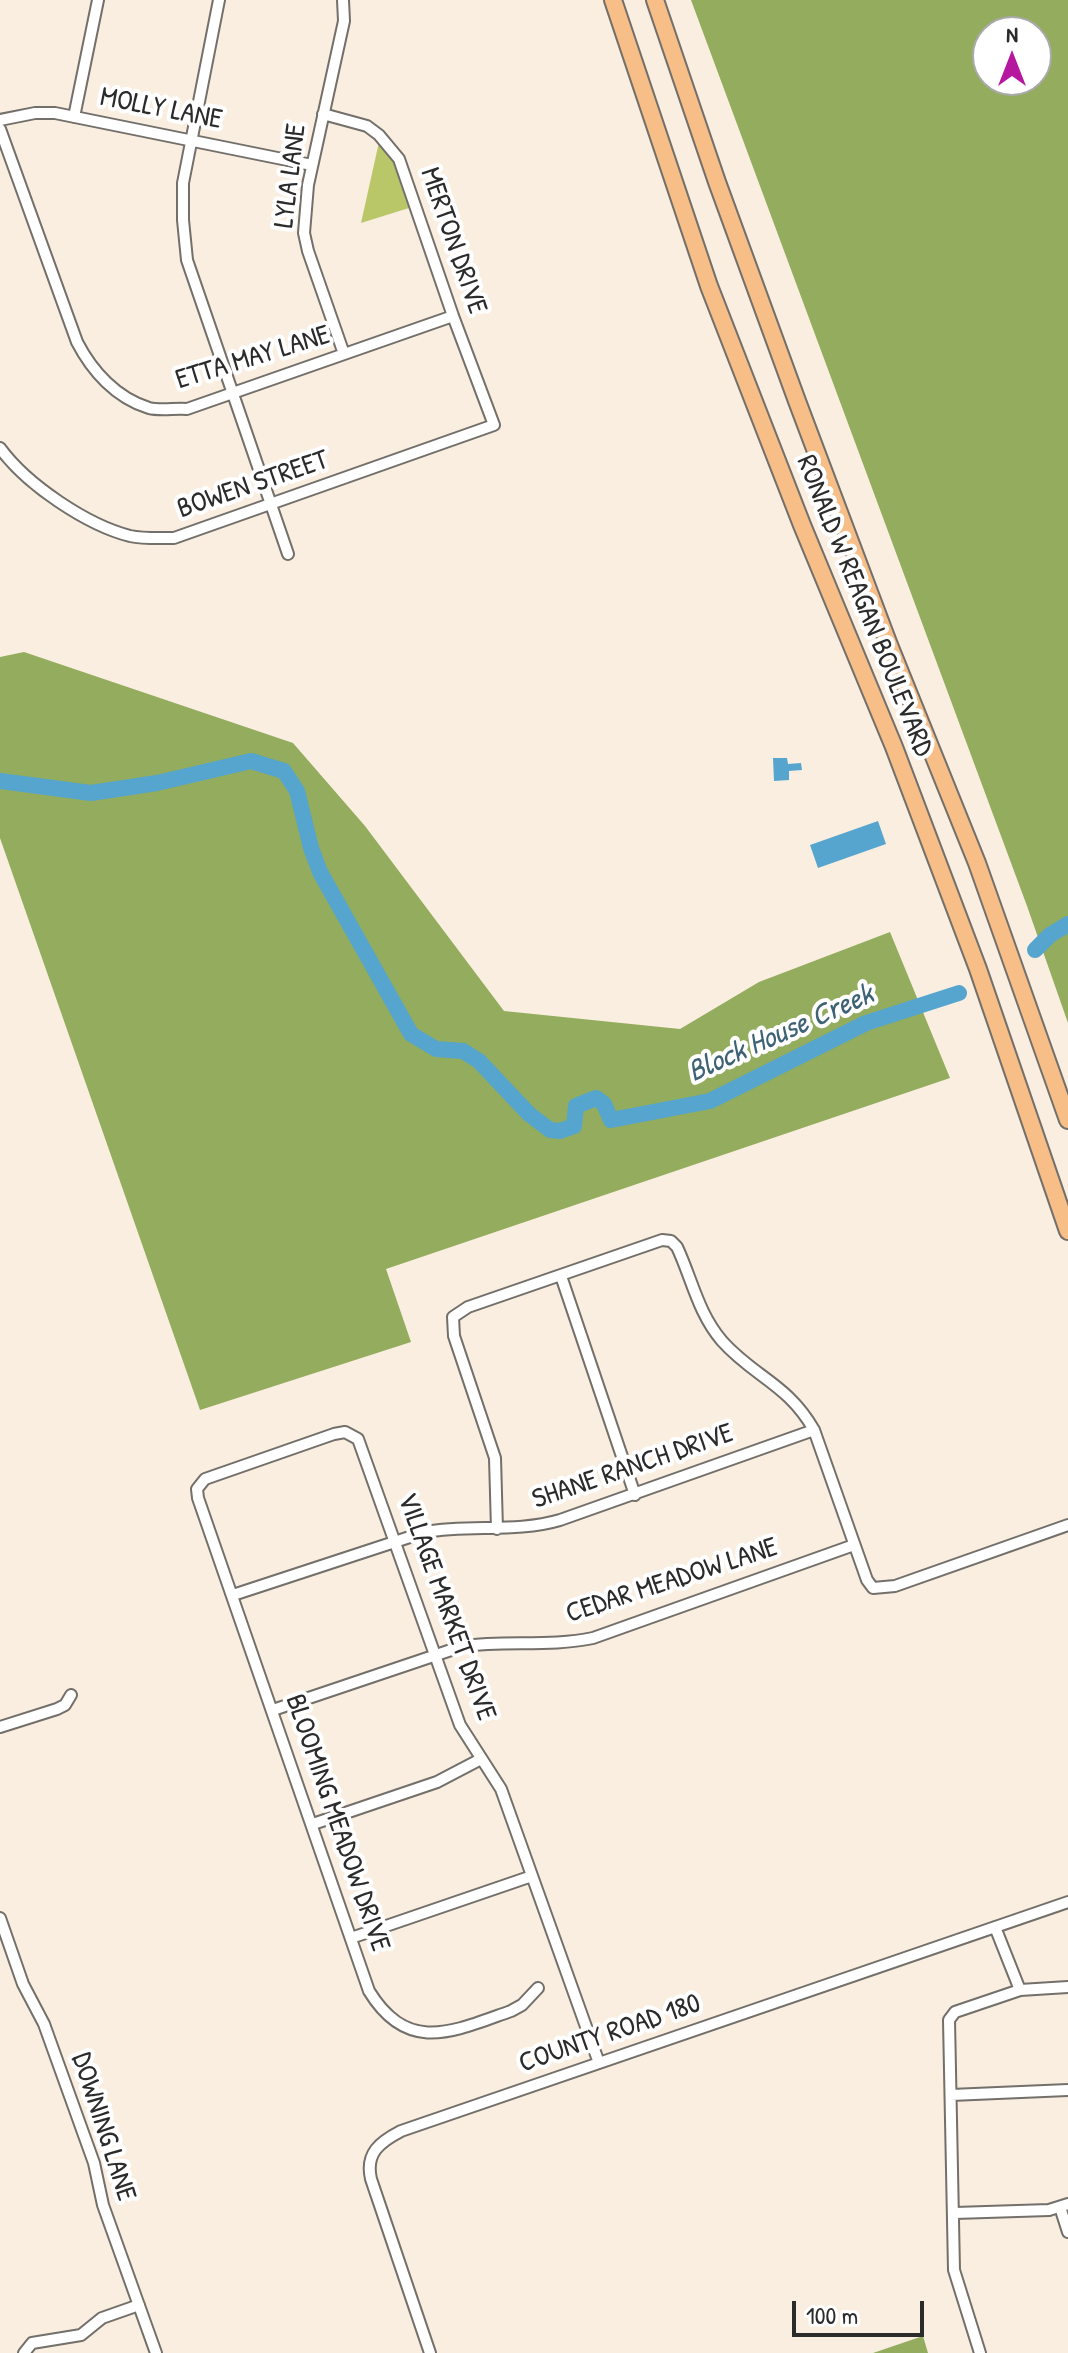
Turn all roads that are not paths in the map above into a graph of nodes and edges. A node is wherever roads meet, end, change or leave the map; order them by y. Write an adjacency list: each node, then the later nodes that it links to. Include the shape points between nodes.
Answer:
1 (98, 0): 7 (street)
2 (219, 0): 10 (street)
3 (343, 0): 6 (street, LYLA LANE, via 344,21)
4 (613, 0): 20 (main road, RONALD W REAGAN BOULEVARD, via 709,286 899,761)
5 (655, 0): 19 (main road, RONALD W REAGAN BOULEVARD, via 786,372 977,863)
6 (323, 114): 11 (street, LYLA LANE); 12 (street, MERTON DRIVE, via 367,126 399,159)
7 (74, 117): 8 (street, MOLLY LANE, via 35,113); 10 (street, MOLLY LANE)
8 (0, 120)
9 (0, 129): 14 (street, ETTA MAY LANE, via 88,363 112,388 150,408 187,409)
10 (192, 139): 11 (street, MOLLY LANE); 14 (street, via 183,183 187,260)
11 (312, 165): 13 (street, LYLA LANE, via 304,233)
12 (453, 316): 13 (street, ETTA MAY LANE); 15 (street, MERTON DRIVE)
13 (344, 354): 14 (street, ETTA MAY LANE)
14 (233, 394): 17 (street)
15 (494, 425): 17 (street, BOWEN STREET)
16 (0, 448): 17 (street, BOWEN STREET, via 53,497 97,526 134,537 174,538)
17 (272, 505): 18 (street)
18 (288, 554)
19 (1068, 1120)
20 (1068, 1231)
21 (561, 1276): 22 (street, via 653,1242 671,1241 707,1322 736,1355 795,1401); 24 (street); 26 (street, via 468,1307 453,1317 454,1336 495,1458)
22 (814, 1430): 24 (street, SHANE RANCH DRIVE); 28 (street)
23 (199, 1484): 27 (street, VILLAGE MARKET DRIVE, via 214,1474 334,1434 352,1434 363,1449); 29 (street, BLOOMING MEADOW DRIVE, via 198,1498)
24 (635, 1495): 26 (street, SHANE RANCH DRIVE, via 540,1526)
25 (1068, 1525): 28 (street, via 882,1589 867,1580)
26 (497, 1529): 27 (street, SHANE RANCH DRIVE, via 441,1529)
27 (396, 1541): 29 (street, SHANE RANCH DRIVE); 30 (street, VILLAGE MARKET DRIVE)
28 (854, 1545): 30 (street, CEDAR MEADOW LANE, via 593,1638 486,1643)
29 (233, 1595): 32 (street, BLOOMING MEADOW DRIVE)
30 (435, 1655): 32 (street, CEDAR MEADOW LANE); 34 (street, VILLAGE MARKET DRIVE, via 460,1725)
31 (71, 1695): 33 (street, via 57,1709)
32 (273, 1710): 35 (street, BLOOMING MEADOW DRIVE)
33 (0, 1727)
34 (481, 1759): 35 (street, via 437,1782); 36 (street, VILLAGE MARKET DRIVE, via 501,1789)
35 (313, 1824): 40 (street, BLOOMING MEADOW DRIVE)
36 (532, 1876): 40 (street); 44 (street, VILLAGE MARKET DRIVE)
37 (1068, 1902): 39 (street, COUNTY ROAD 180)
38 (0, 1918): 50 (street, DOWNING LANE, via 94,2163 103,2205)
39 (995, 1927): 43 (street); 44 (street, COUNTY ROAD 180)
40 (351, 1938): 42 (street, BLOOMING MEADOW DRIVE, via 376,2003 420,2033 452,2031 511,2011)
41 (1068, 1987): 43 (street)
42 (538, 1988)
43 (1020, 1990): 46 (street, via 955,2012 949,2020)
44 (599, 2063): 53 (street, COUNTY ROAD 180, via 401,2131 375,2149 371,2179)
45 (1068, 2090): 46 (street)
46 (951, 2095): 48 (street)
47 (1064, 2206): 48 (street); 49 (street)
48 (955, 2213): 54 (street, via 954,2270)
49 (1068, 2232)
50 (139, 2305): 51 (street, via 102,2318 81,2335 32,2343); 52 (street, DOWNING LANE)
51 (24, 2353)
52 (156, 2353)
53 (430, 2353)
54 (980, 2353)

